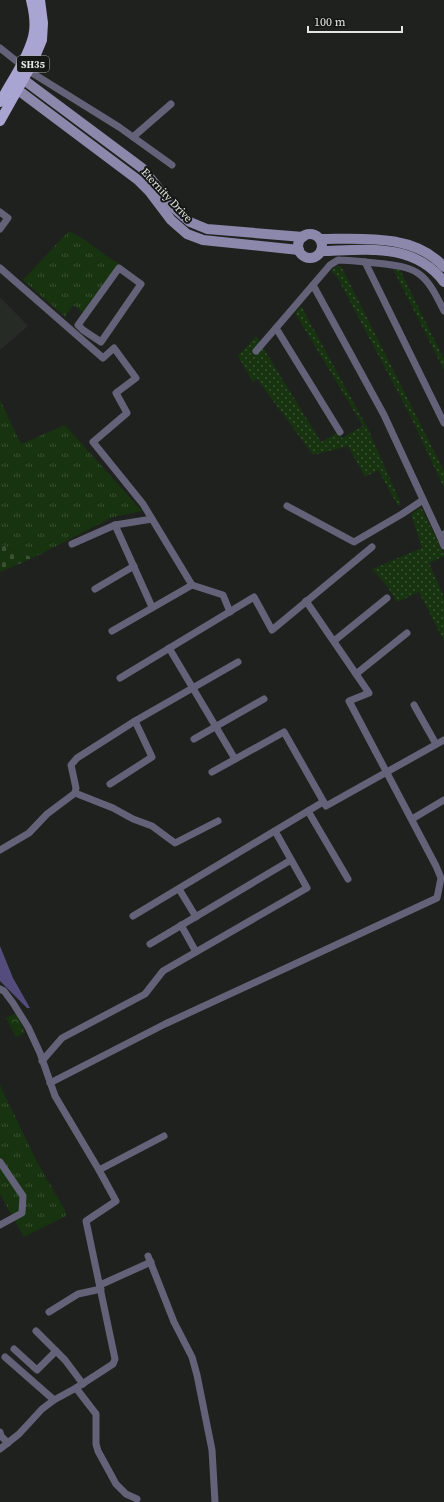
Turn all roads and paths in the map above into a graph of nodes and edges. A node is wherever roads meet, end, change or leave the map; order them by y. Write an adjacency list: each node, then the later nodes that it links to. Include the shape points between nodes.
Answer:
1 (31, 0): 4 (main road, via 33,37)
2 (40, 0): 5 (main road, SH35, via 42,40)
3 (0, 48): 4 (street)
4 (21, 64): 5 (street); 8 (main road)
5 (29, 71): 6 (main road, SH35); 11 (street)
6 (24, 80): 7 (main road, SH35); 15 (street, Eternity Drive, via 142,168 175,209 190,222 207,229)
7 (18, 90): 10 (main road, SH35); 17 (street, Eternity Drive, via 138,180 171,220 187,234 203,240)
8 (0, 102)
9 (171, 104): 11 (street)
10 (0, 122)
11 (133, 137): 12 (street)
12 (172, 165)
13 (0, 212): 14 (street, via 8,218)
14 (0, 229)
15 (303, 237): 16 (street, Eternity Drive, via 310,234); 17 (street, via 299,243)
16 (320, 239): 18 (street); 20 (street, Eternity Drive, via 397,242 418,248)
17 (299, 250): 18 (street, Eternity Drive, via 304,256 312,257)
18 (321, 251): 22 (street, Eternity Drive, via 399,252 419,259)
19 (365, 262): 23 (street, via 335,261); 24 (street, via 400,266 416,272 432,287); 29 (street)
20 (444, 267)
21 (0, 268): 27 (street)
22 (444, 282)
23 (313, 285): 25 (street); 31 (street, via 384,415)
24 (444, 311)
25 (276, 328): 28 (street); 30 (street)
26 (90, 334): 26 (street, via 78,325 118,268 141,284 101,342); 27 (street)
27 (84, 342): 33 (street, via 103,358 114,348 136,378 116,393 127,413 93,442)
28 (256, 351)
29 (444, 423)
30 (340, 432)
31 (423, 500): 32 (street, via 354,542); 35 (street)
32 (287, 506)
33 (152, 519): 34 (street); 40 (street)
34 (115, 526): 36 (street); 39 (street)
35 (442, 535): 37 (street)
36 (72, 544)
37 (444, 546)
38 (372, 547): 43 (street)
39 (134, 566): 41 (street); 44 (street)
40 (192, 585): 44 (street); 45 (street, via 222,595)
41 (95, 589)
42 (387, 598): 48 (street)
43 (306, 602): 45 (street, via 272,630 254,597); 48 (street)
44 (152, 607): 46 (street)
45 (230, 612): 49 (street)
46 (112, 631)
47 (407, 633): 51 (street)
48 (334, 641): 51 (street)
49 (169, 648): 52 (street); 53 (street)
50 (238, 662): 53 (street)
51 (356, 674): 63 (street, via 369,693 349,700)
52 (120, 678)
53 (192, 688): 56 (street); 57 (street)
54 (264, 699): 57 (street)
55 (414, 705): 60 (street)
56 (135, 721): 64 (street, via 152,757); 65 (street, via 77,758 71,765)
57 (215, 727): 58 (street); 61 (street)
58 (194, 739)
59 (444, 740): 60 (street)
60 (436, 744): 63 (street)
61 (234, 759): 62 (street); 67 (street, via 284,732)
62 (212, 772)
63 (387, 772): 67 (street, via 326,806); 69 (street)
64 (110, 784)
65 (75, 793): 70 (street, via 152,826 175,843); 72 (street, via 47,814 29,833)
66 (444, 800): 69 (street)
67 (323, 802): 68 (street)
68 (308, 811): 71 (street); 74 (street)
69 (412, 819): 83 (street, via 441,878 437,898 165,1024)
70 (218, 821)
71 (275, 832): 73 (street); 75 (street)
72 (0, 850)
73 (291, 860): 77 (street); 80 (street, via 308,888)
74 (348, 879)
75 (179, 889): 76 (street); 77 (street)
76 (133, 916)
77 (196, 917): 78 (street)
78 (181, 925): 79 (street); 80 (street)
79 (150, 944)
80 (196, 952): 82 (street, via 163,971 144,994 62,1038)
81 (0, 989): 82 (street, via 13,1003 28,1027)
82 (42, 1061): 83 (street)
83 (50, 1084): 86 (street)
84 (164, 1136): 86 (street)
85 (0, 1162): 87 (street, via 23,1196 22,1213)
86 (99, 1170): 88 (street, via 116,1201 86,1221)
87 (0, 1225)
88 (100, 1287): 89 (street, via 78,1294); 94 (street, via 115,1359 113,1364); 101 (street, via 149,1259 174,1322 192,1357 197,1375 212,1450)
89 (49, 1312)
90 (36, 1331): 92 (street)
91 (14, 1349): 92 (street, via 37,1370)
92 (56, 1351): 94 (street)
93 (5, 1357): 96 (street)
94 (83, 1384): 95 (street)
95 (76, 1388): 96 (street); 100 (street, via 96,1414 96,1444 112,1477 126,1494)
96 (54, 1400): 98 (street)
97 (0, 1432): 98 (street)
98 (8, 1443): 99 (street)
99 (0, 1449)
100 (137, 1499)
101 (215, 1502)

